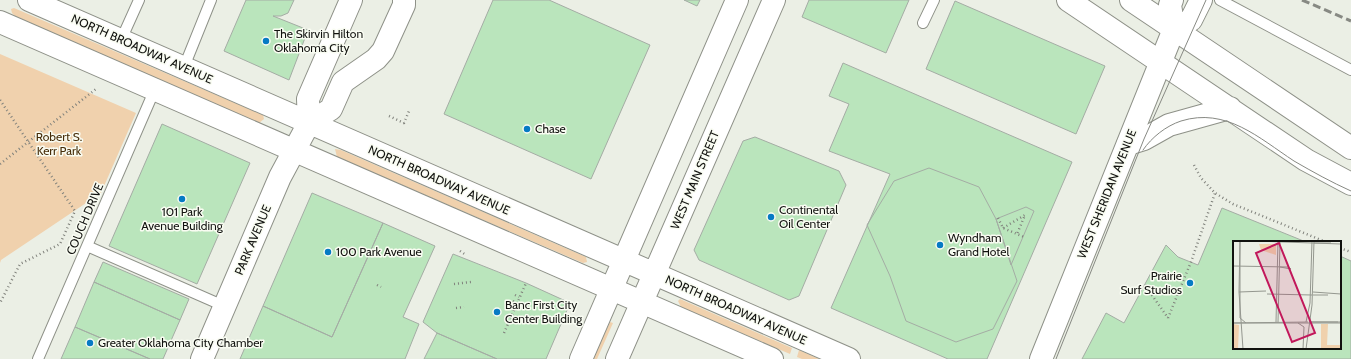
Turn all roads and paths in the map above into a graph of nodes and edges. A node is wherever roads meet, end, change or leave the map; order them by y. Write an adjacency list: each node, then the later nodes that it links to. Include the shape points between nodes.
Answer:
1 (29, 0): 17 (street, NORTH BROADWAY AVENUE)
2 (139, 0): 17 (lane)
3 (212, 0): 19 (lane)
4 (351, 0): 29 (street, PARK AVENUE, via 308,99)
5 (404, 0): 29 (street, via 386,44 376,59 342,82 331,109)
6 (737, 0): 20 (street)
7 (774, 0): 22 (street, WEST MAIN STREET)
8 (934, 0): 15 (lane)
9 (1068, 0): 18 (street)
10 (1131, 0): 16 (street)
11 (1172, 0): 16 (street, via 1170,5)
12 (1201, 0): 16 (street, via 1191,20)
13 (1220, 0): 21 (lane)
14 (0, 22): 24 (street)
15 (923, 23)
16 (1174, 29): 18 (street, WEST SHERIDAN AVENUE); 32 (street)
17 (121, 40): 19 (street, NORTH BROADWAY AVENUE)
18 (1161, 62): 26 (street); 31 (street, WEST SHERIDAN AVENUE)
19 (184, 67): 29 (street, NORTH BROADWAY AVENUE)
20 (708, 68): 22 (street); 48 (street)
21 (1351, 70)
22 (738, 81): 49 (street, WEST MAIN STREET)
23 (96, 89): 30 (path)
24 (155, 89): 33 (street); 43 (lane, COUCH DRIVE)
25 (0, 100): 30 (path)
26 (1230, 108): 31 (street, via 1169,125 1144,139); 36 (street, via 1306,160)
27 (409, 111): 28 (path, via 404,123)
28 (389, 116)
29 (309, 123): 33 (street, PARK AVENUE); 48 (street, NORTH BROADWAY AVENUE)
30 (28, 142): 34 (path); 60 (path, via 75,211 60,244 20,264)
31 (1128, 144): 75 (street, WEST SHERIDAN AVENUE)
32 (1351, 148)
33 (295, 150): 56 (street); 63 (street, PARK AVENUE, via 280,177)
34 (0, 164)
35 (1194, 165): 37 (path, via 1201,178)
36 (1351, 184)
37 (1215, 193): 42 (path, via 1233,204); 54 (path, via 1168,318)
38 (998, 218): 39 (path)
39 (1003, 228): 40 (path); 40 (path, via 1025,215)
40 (1017, 234): 41 (path)
41 (1024, 237)
42 (1324, 241)
43 (87, 246): 63 (lane); 69 (lane, COUCH DRIVE)
44 (1341, 248): 46 (path)
45 (460, 251): 47 (path)
46 (1351, 252)
47 (466, 255)
48 (623, 260): 49 (street, NORTH BROADWAY AVENUE); 56 (street)
49 (654, 274): 61 (street, WEST MAIN STREET); 74 (street, NORTH BROADWAY AVENUE)
50 (471, 282): 52 (path)
51 (526, 283): 58 (path)
52 (454, 284)
53 (377, 285): 55 (path)
54 (1145, 285)
55 (381, 287)
56 (611, 288): 61 (street); 71 (street)
57 (515, 295): 58 (path)
58 (519, 297): 62 (path)
59 (513, 301): 62 (path)
60 (0, 302)
61 (642, 302): 72 (street, WEST MAIN STREET); 73 (street)
62 (517, 303): 67 (path)
63 (224, 306): 70 (street, PARK AVENUE)
64 (510, 306): 67 (path)
65 (464, 307): 66 (path)
66 (456, 308)
67 (514, 308): 68 (path)
68 (504, 333)
69 (38, 359)
70 (202, 359)
71 (581, 359)
72 (617, 359)
73 (772, 359)
74 (849, 359)
75 (1040, 359)

